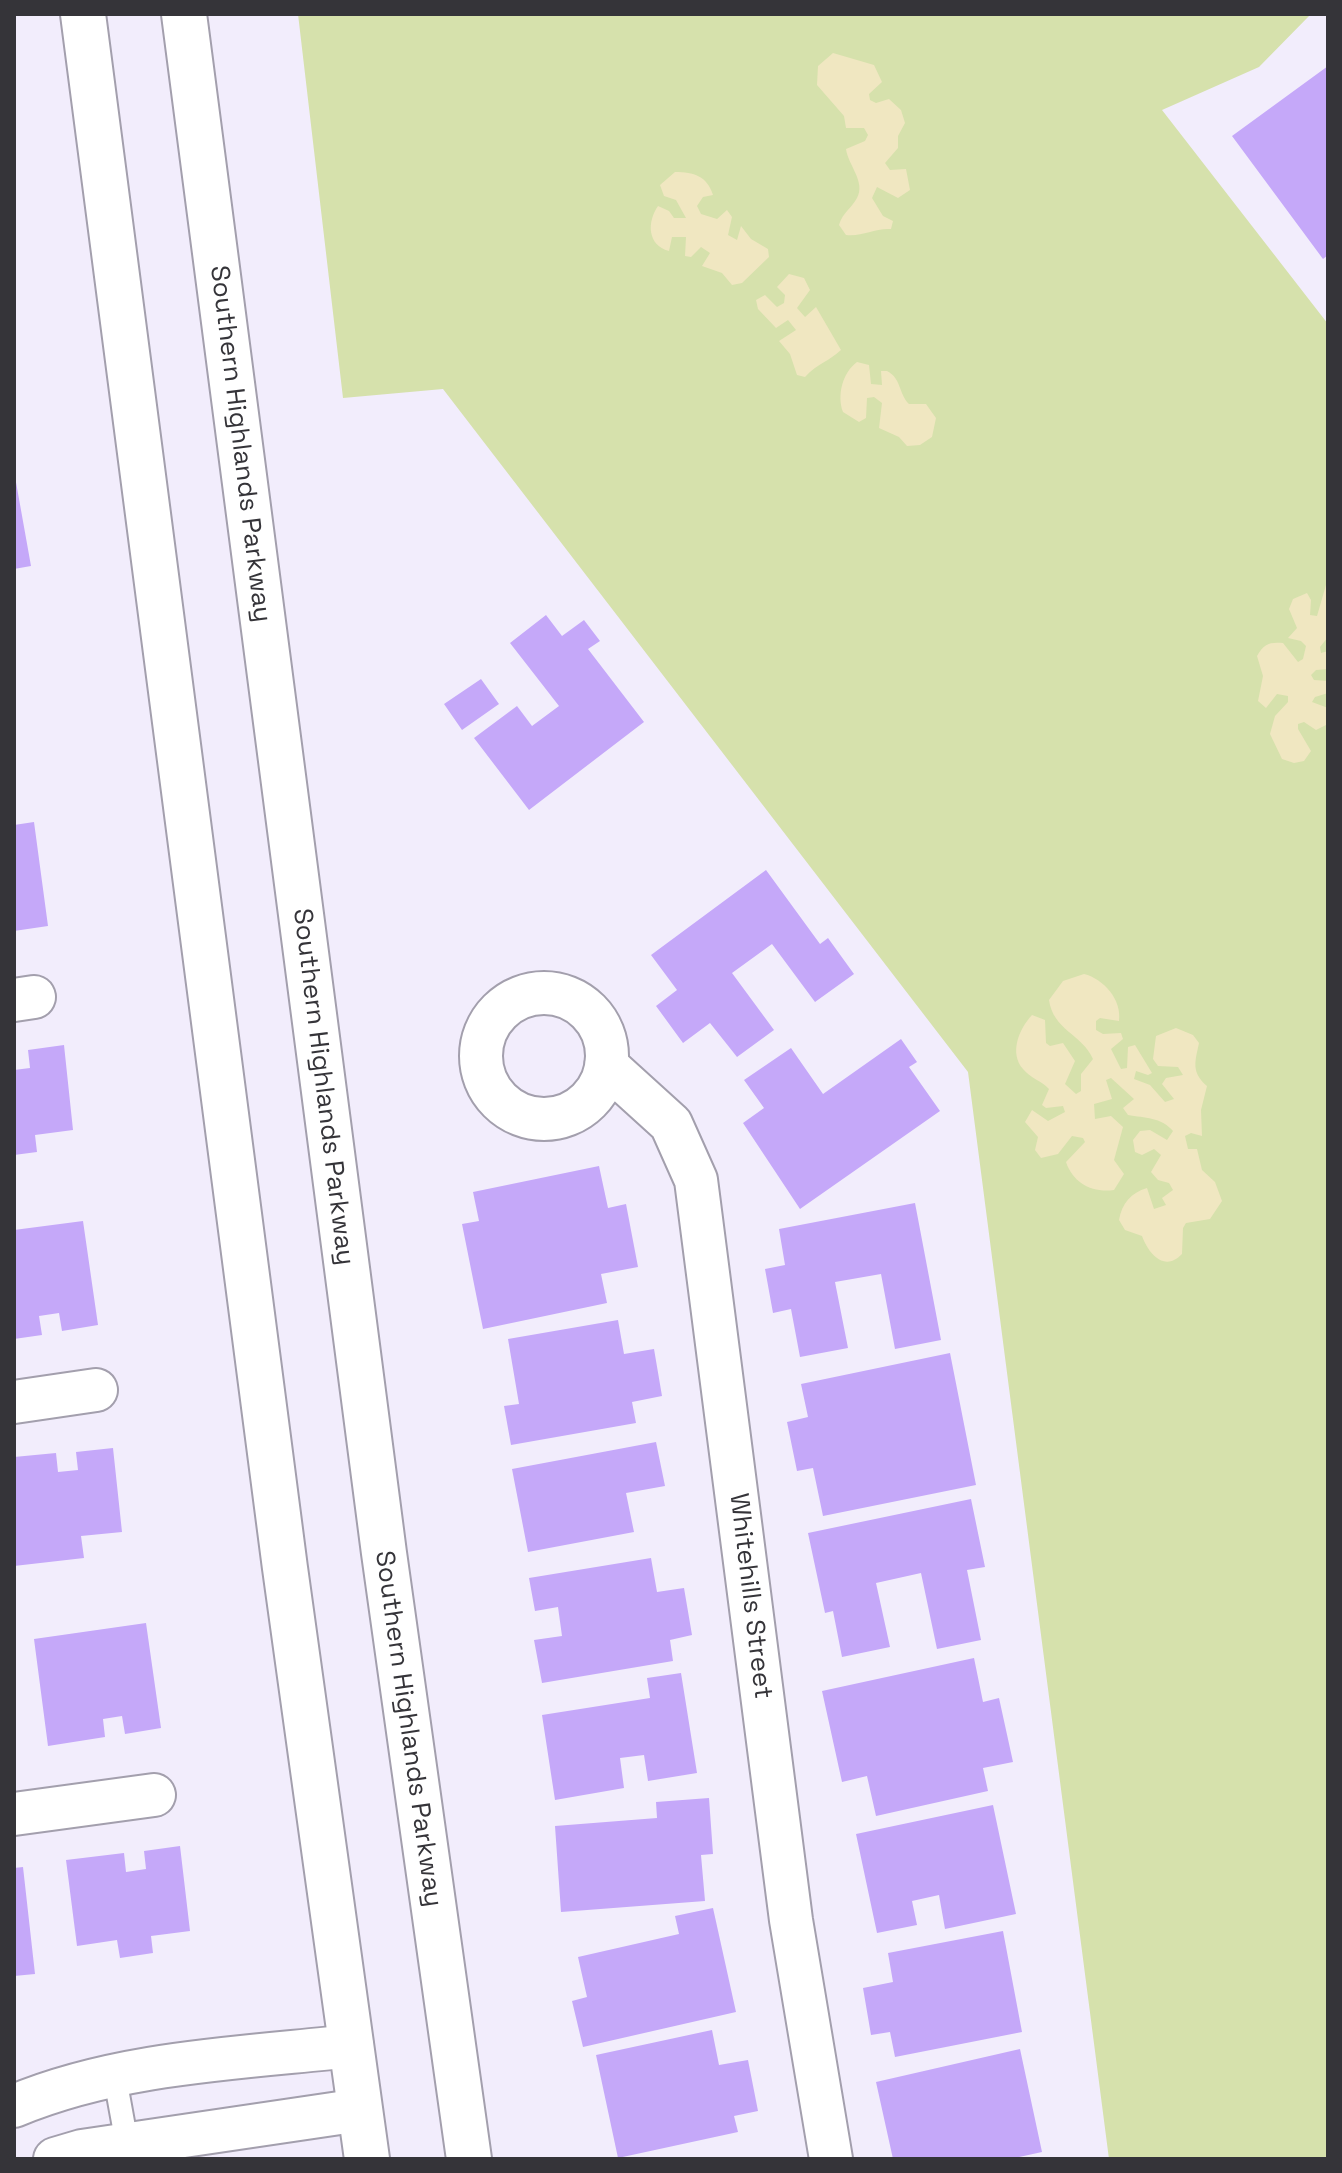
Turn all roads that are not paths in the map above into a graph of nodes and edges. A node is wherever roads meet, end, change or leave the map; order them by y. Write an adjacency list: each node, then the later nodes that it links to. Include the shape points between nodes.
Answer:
1 (83, 14): 8 (main road)
2 (184, 14): 15 (main road, Southern Highlands Parkway, via 382,1537)
3 (606, 1065): 16 (street, Whitehills Street, via 671,1124 696,1180 791,1920)
4 (96, 1390): 5 (street)
5 (14, 1402)
6 (154, 1795): 7 (street)
7 (14, 1814)
8 (352, 2046): 9 (street, via 197,2062); 11 (main road)
9 (115, 2078): 10 (street, via 54,2089); 12 (lane)
10 (14, 2106)
11 (360, 2110): 12 (street); 14 (main road)
12 (127, 2144): 13 (street)
13 (55, 2159)
14 (367, 2159)
15 (469, 2159)
16 (831, 2159)

